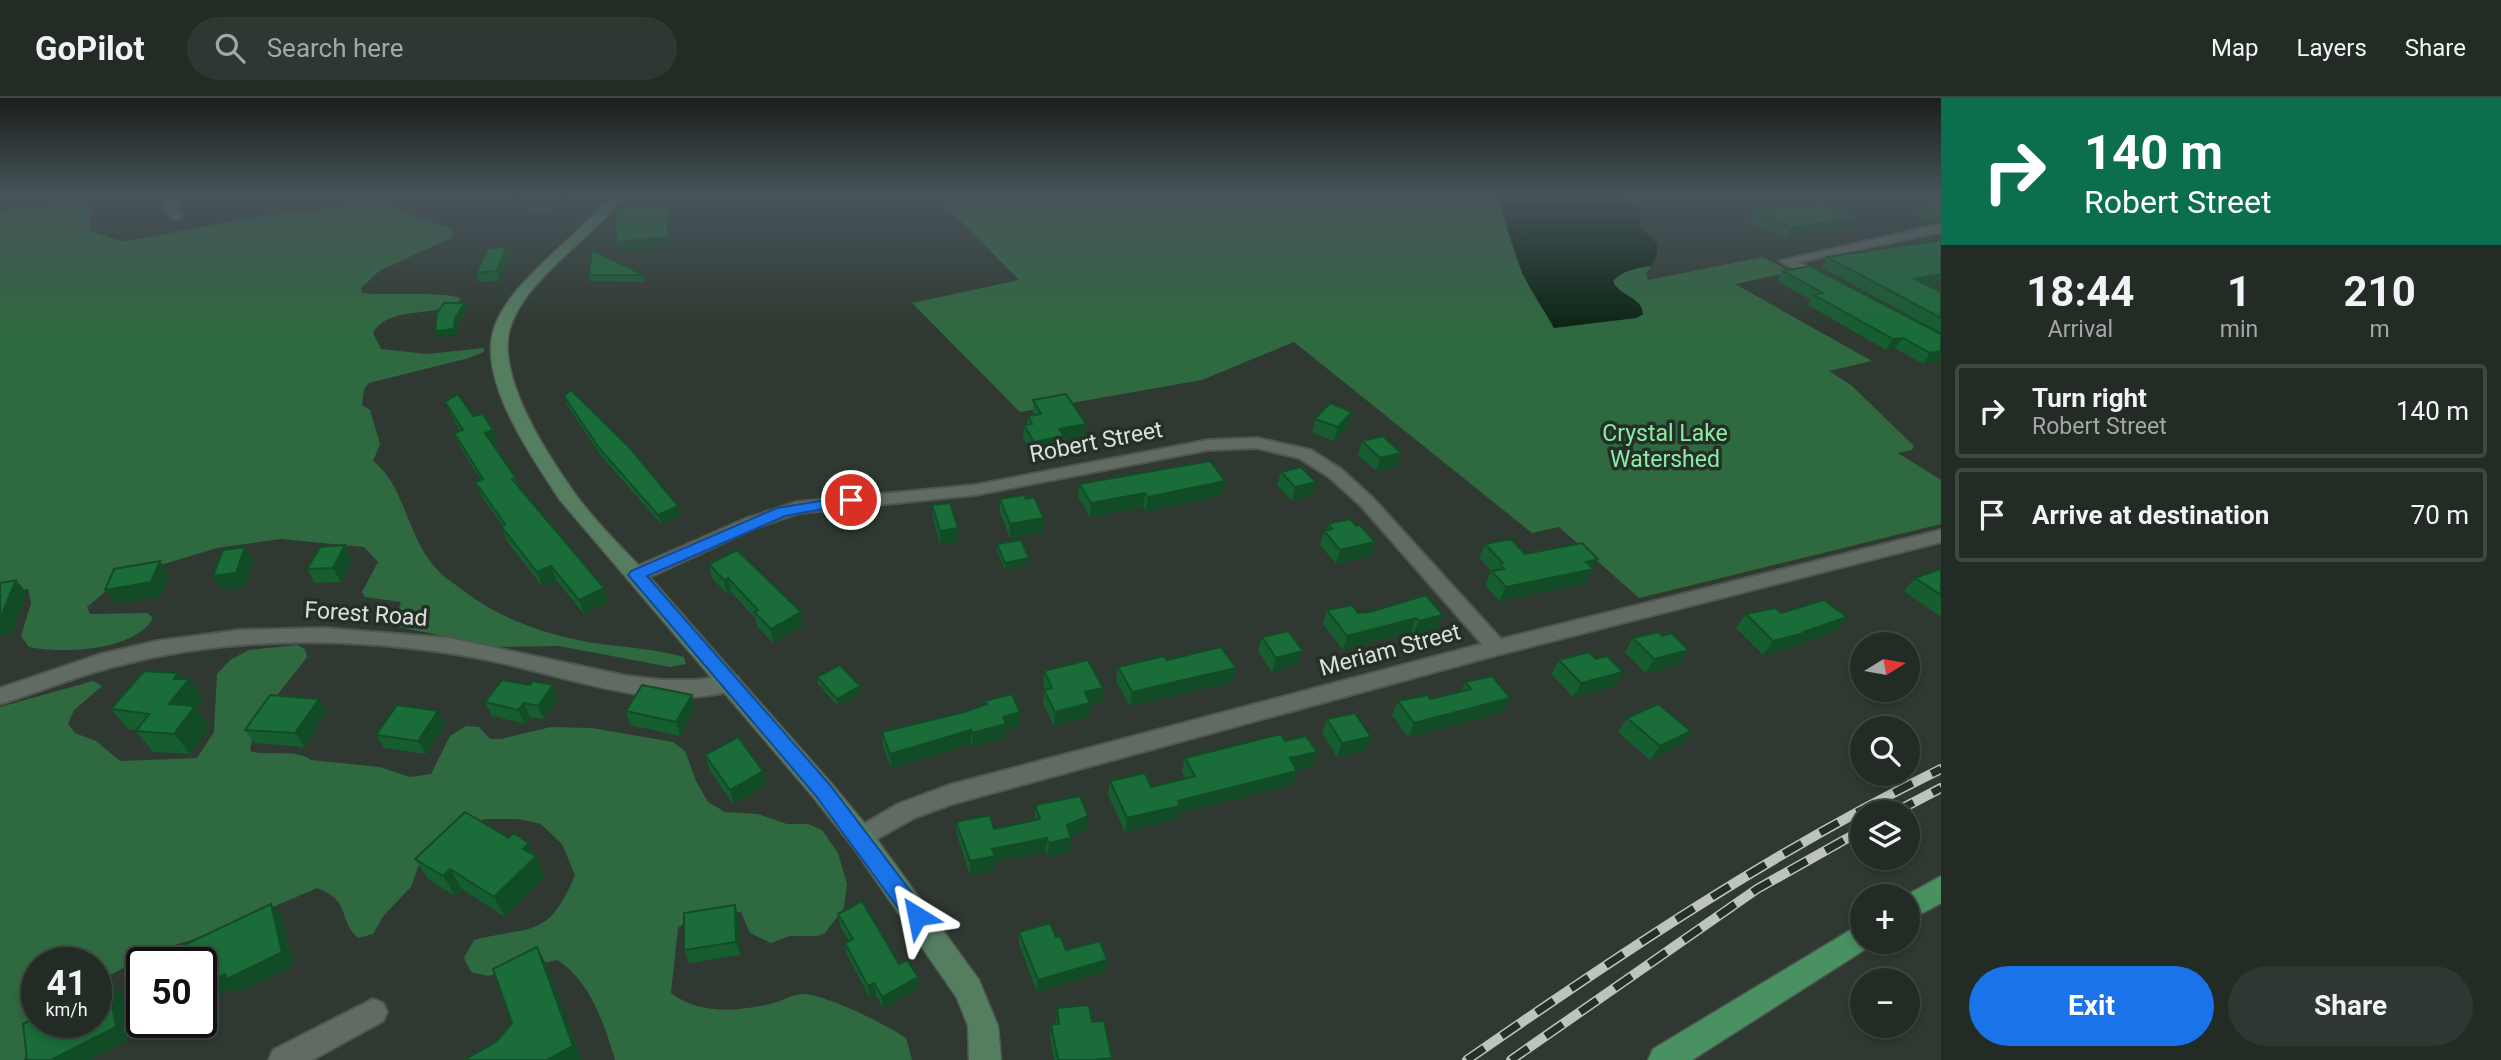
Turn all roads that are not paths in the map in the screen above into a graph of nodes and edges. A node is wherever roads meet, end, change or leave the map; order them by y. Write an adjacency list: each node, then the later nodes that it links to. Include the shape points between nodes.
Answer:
1 (574, 241): 5 (main road, via 519,298 503,324 499,352 521,414 553,475)
2 (1881, 241): 3 (street, via 1787,261)
3 (1835, 287)
4 (1941, 536): 6 (street, Meriam Street)
5 (636, 575): 6 (street, Robert Street, via 751,523 797,508 975,490 1208,446 1257,443 1305,454 1335,473 1367,502); 7 (main road)
6 (1497, 648): 9 (street, Meriam Street, via 948,795 906,811)
7 (730, 683): 8 (street, Forest Road, via 697,691 660,690 451,645 286,633 145,651); 9 (main road)
8 (0, 696)
9 (861, 838): 15 (main road, via 969,990 983,1026)
10 (1941, 888): 11 (main road)
11 (1920, 901)
12 (1850, 944): 16 (main road)
13 (373, 1012): 14 (street)
14 (283, 1060)
15 (985, 1060)
16 (1664, 1060)

